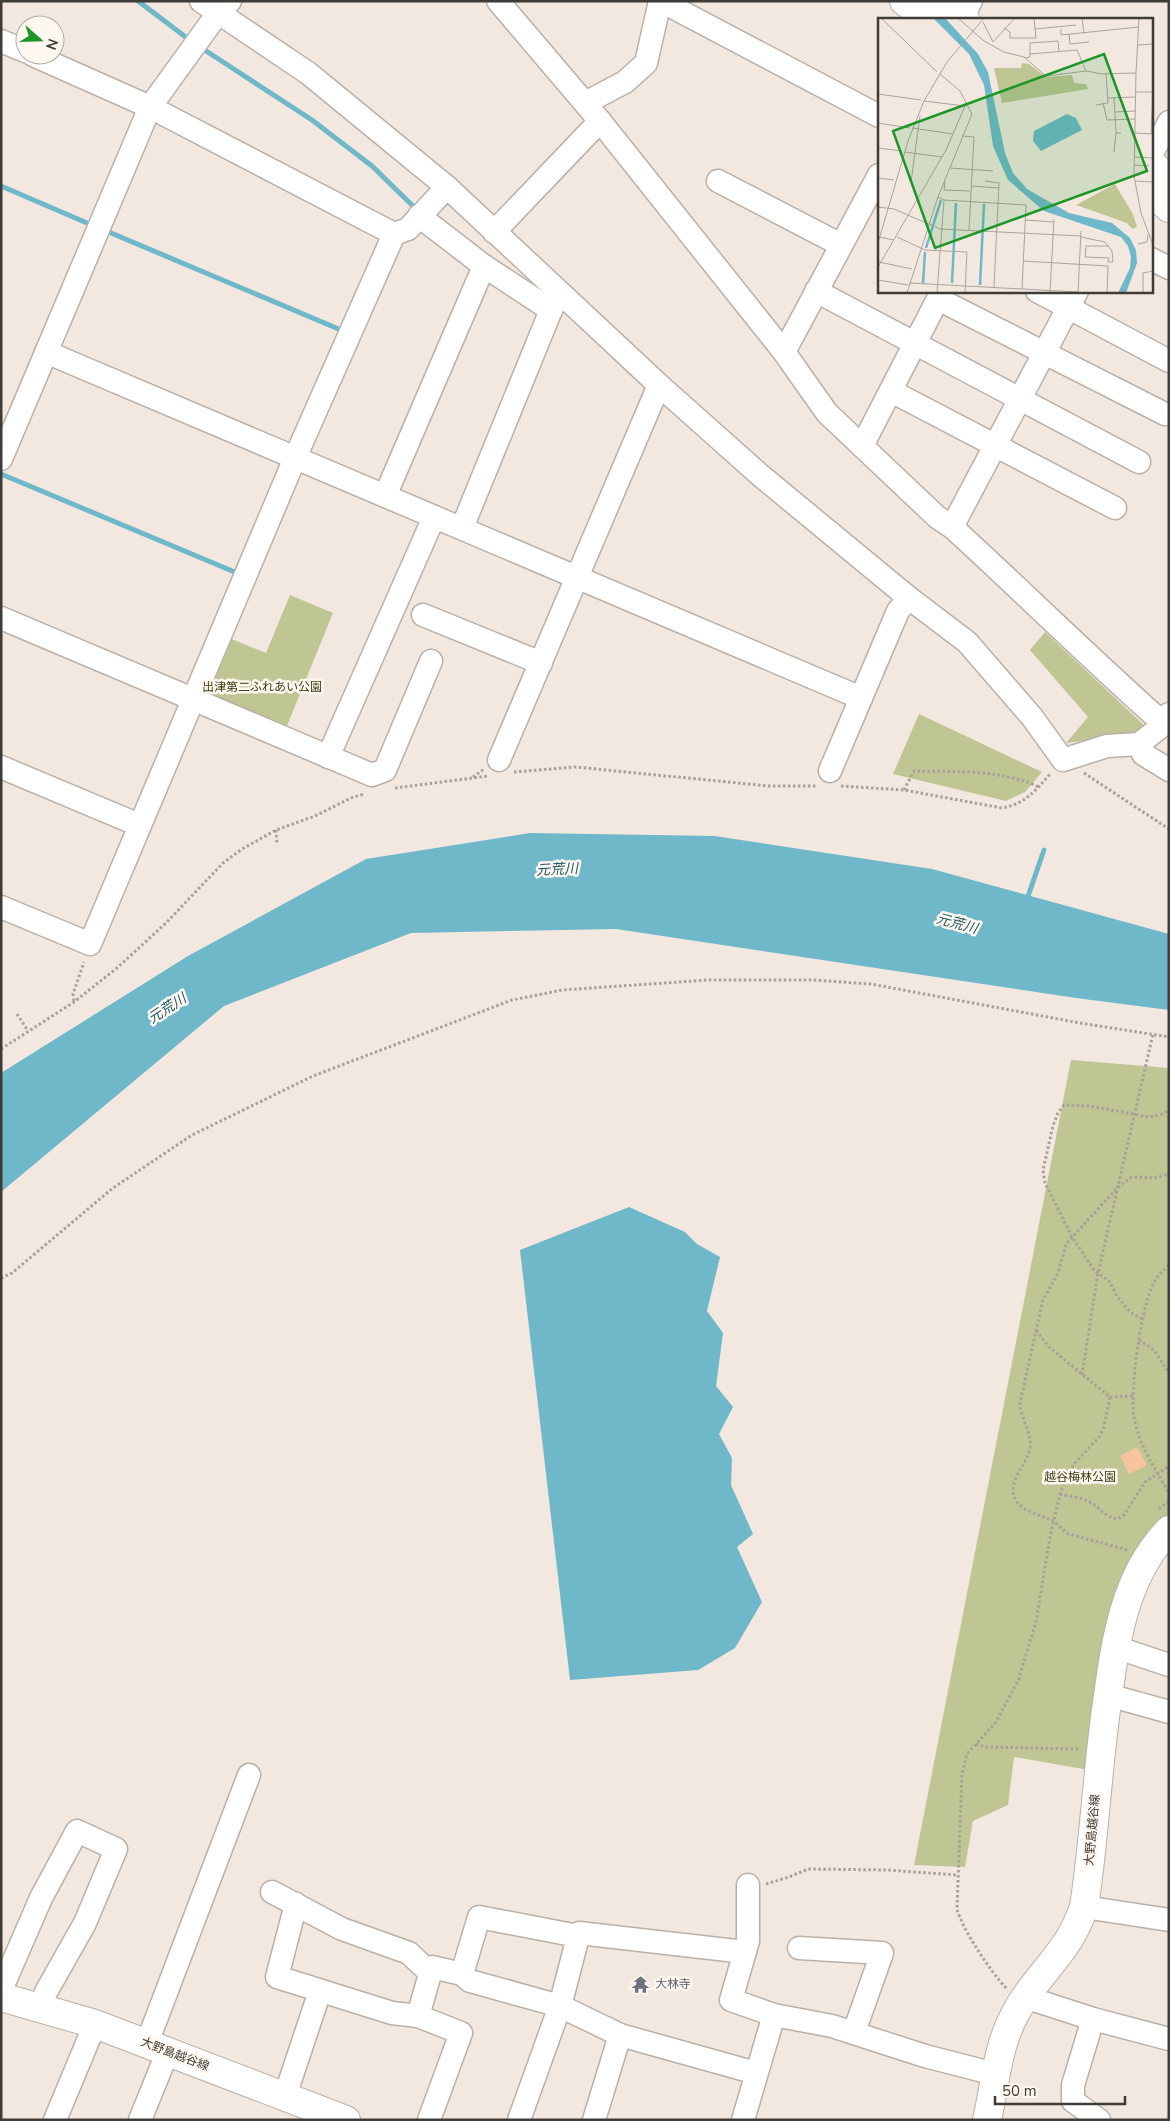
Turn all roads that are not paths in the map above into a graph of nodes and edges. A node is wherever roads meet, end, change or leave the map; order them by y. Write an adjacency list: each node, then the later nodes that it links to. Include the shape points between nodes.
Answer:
1 (498, 1): 9 (street)
2 (661, 1): 9 (street, via 646,63 625,82); 11 (street)
3 (904, 1): 5 (main road)
4 (217, 5): 10 (street); 19 (street, via 308,73)
5 (927, 18)
6 (1, 41): 7 (street)
7 (15, 47)
8 (56, 65): 10 (street)
9 (585, 103): 12 (street)
10 (150, 107): 25 (street); 36 (street)
11 (878, 115)
12 (600, 121): 24 (street); 37 (street)
13 (1169, 122): 14 (street)
14 (1152, 153)
15 (1152, 164): 17 (main road)
16 (878, 179): 21 (street)
17 (1169, 180)
18 (718, 181): 26 (street)
19 (446, 188): 23 (street); 24 (street)
20 (1152, 193): 22 (main road)
21 (872, 205): 26 (street)
22 (1169, 208)
23 (420, 216): 25 (street, via 408,228); 28 (street)
24 (494, 232): 34 (street)
25 (394, 234): 47 (street)
26 (841, 245): 30 (street)
27 (1152, 259): 29 (street)
28 (484, 266): 34 (street); 49 (street)
29 (1169, 268)
30 (816, 292): 35 (street); 37 (street)
31 (1041, 292): 33 (street)
32 (940, 295): 35 (street); 38 (street)
33 (1073, 300): 38 (street); 39 (street)
34 (555, 302): 40 (street); 53 (street)
35 (915, 344): 41 (street); 42 (street)
36 (46, 352): 46 (street); 47 (street)
37 (784, 352): 45 (street, via 827,413)
38 (1044, 354): 42 (street); 43 (street)
39 (1169, 360)
40 (659, 385): 54 (street); 55 (street, via 760,475)
41 (890, 391): 44 (street); 45 (street)
42 (1020, 399): 44 (street); 48 (street)
43 (1165, 414)
44 (995, 445): 50 (street); 52 (street)
45 (862, 446): 52 (street)
46 (3, 449)
47 (295, 458): 49 (street); 61 (street)
48 (1140, 462)
49 (385, 496): 51 (street)
50 (1115, 508)
51 (434, 517): 53 (street); 64 (street)
52 (952, 527): 62 (street, via 1096,664)
53 (462, 528): 54 (street)
54 (578, 577): 59 (street); 60 (street)
55 (908, 598): 60 (street, via 898,611); 63 (street, via 967,642 1032,717 1063,760 1107,746)
56 (423, 615): 59 (street)
57 (1, 618): 61 (street)
58 (431, 661): 64 (street, via 385,770 372,775)
59 (541, 663): 66 (street)
60 (861, 698): 68 (street)
61 (192, 699): 64 (street); 69 (street)
62 (1167, 721): 63 (street)
63 (1139, 744): 67 (street, via 1143,754)
64 (328, 757)
65 (1, 767): 69 (street)
66 (499, 769)
67 (1169, 770)
68 (830, 781)
69 (139, 826): 70 (street, via 90,944)
70 (1, 907)
71 (1166, 1537): 72 (main road, 大野島越谷線, via 1138,1576 1123,1611)
72 (1115, 1647): 73 (street); 74 (main road, 大野島越谷線)
73 (1169, 1665)
74 (1108, 1695): 75 (street); 80 (main road, 大野島越谷線)
75 (1169, 1712)
76 (249, 1775): 100 (street)
77 (748, 1885): 84 (street, via 748,1941)
78 (272, 1892): 79 (street)
79 (296, 1904): 85 (street, via 342,1929 409,1953); 88 (street, via 276,1977)
80 (1084, 1907): 81 (street); 89 (main road, 大野島越谷線, via 1064,1947)
81 (1169, 1920)
82 (578, 1936): 84 (street, via 579,1933); 86 (street, via 479,1918); 91 (street)
83 (799, 1948): 97 (street, via 882,1953)
84 (745, 1952): 93 (street, via 731,2000)
85 (430, 1973): 86 (street, via 432,1967); 94 (street)
86 (462, 1974): 91 (street, via 470,1981)
87 (1, 1990): 92 (street, via 40,1898 77,1831 116,1850 85,1923)
88 (320, 1991): 94 (street, via 392,2012); 103 (street)
89 (1017, 1994): 95 (street); 102 (main road, 大野島越谷線)
90 (1, 1997): 92 (main road, 大野島越谷線)
91 (560, 2006): 98 (street); 108 (street)
92 (40, 2007): 96 (main road, 大野島越谷線)
93 (774, 2015): 97 (street); 101 (street)
94 (418, 2016): 107 (street, via 461,2032)
95 (1093, 2019): 99 (street); 112 (street, via 1073,2085 1073,2101)
96 (95, 2024): 100 (main road, 大野島越谷線); 104 (street)
97 (854, 2032): 102 (street, via 925,2056)
98 (620, 2035): 101 (street); 109 (street)
99 (1169, 2039)
100 (158, 2047): 103 (main road, 大野島越谷線); 105 (street)
101 (756, 2072): 110 (street)
102 (995, 2074): 111 (main road, 大野島越谷線)
103 (285, 2096): 106 (main road, 大野島越谷線)
104 (54, 2120)
105 (140, 2120)
106 (346, 2120)
107 (429, 2120)
108 (519, 2120)
109 (594, 2120)
110 (743, 2120)
111 (987, 2120)
112 (1099, 2120)

